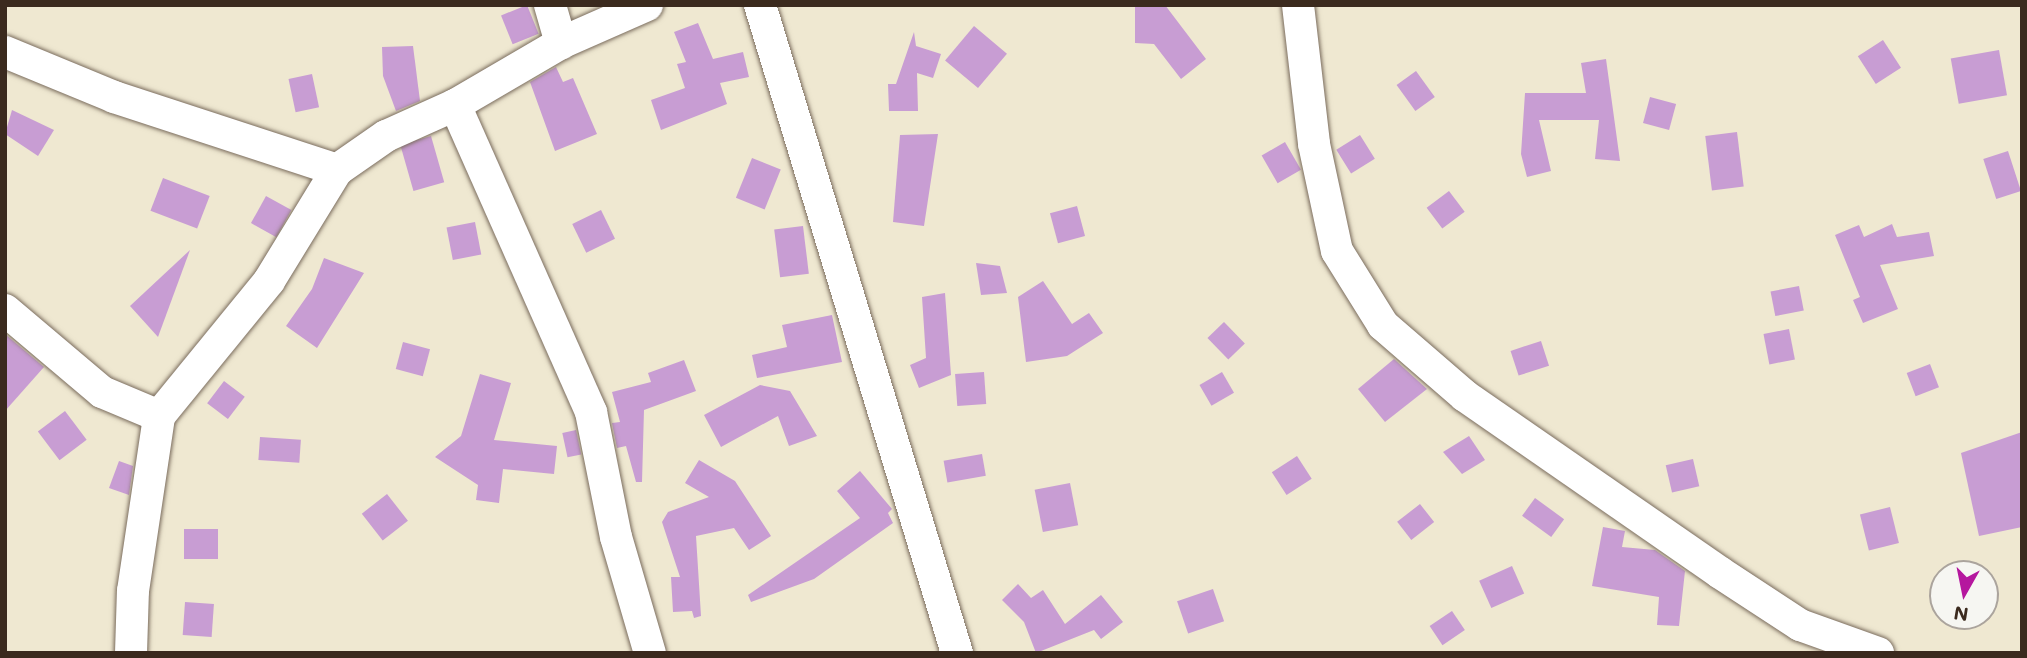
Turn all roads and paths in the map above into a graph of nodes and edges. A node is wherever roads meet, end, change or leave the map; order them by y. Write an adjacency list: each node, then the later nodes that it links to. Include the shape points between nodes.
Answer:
1 (550, 5): 5 (street)
2 (647, 5): 5 (street)
3 (761, 5): 13 (street)
4 (1298, 5): 14 (street, via 1314,144 1337,251 1383,325 1465,396 1719,572 1800,625)
5 (561, 43): 7 (street)
6 (5, 51): 8 (street, via 114,97)
7 (455, 105): 8 (street, via 386,136); 12 (street, via 591,412 616,537)
8 (337, 170): 10 (street, via 269,281)
9 (5, 310): 10 (street, via 36,330 102,392)
10 (159, 416): 11 (street, via 133,591)
11 (131, 653)
12 (650, 653)
13 (957, 653)
14 (1878, 653)

